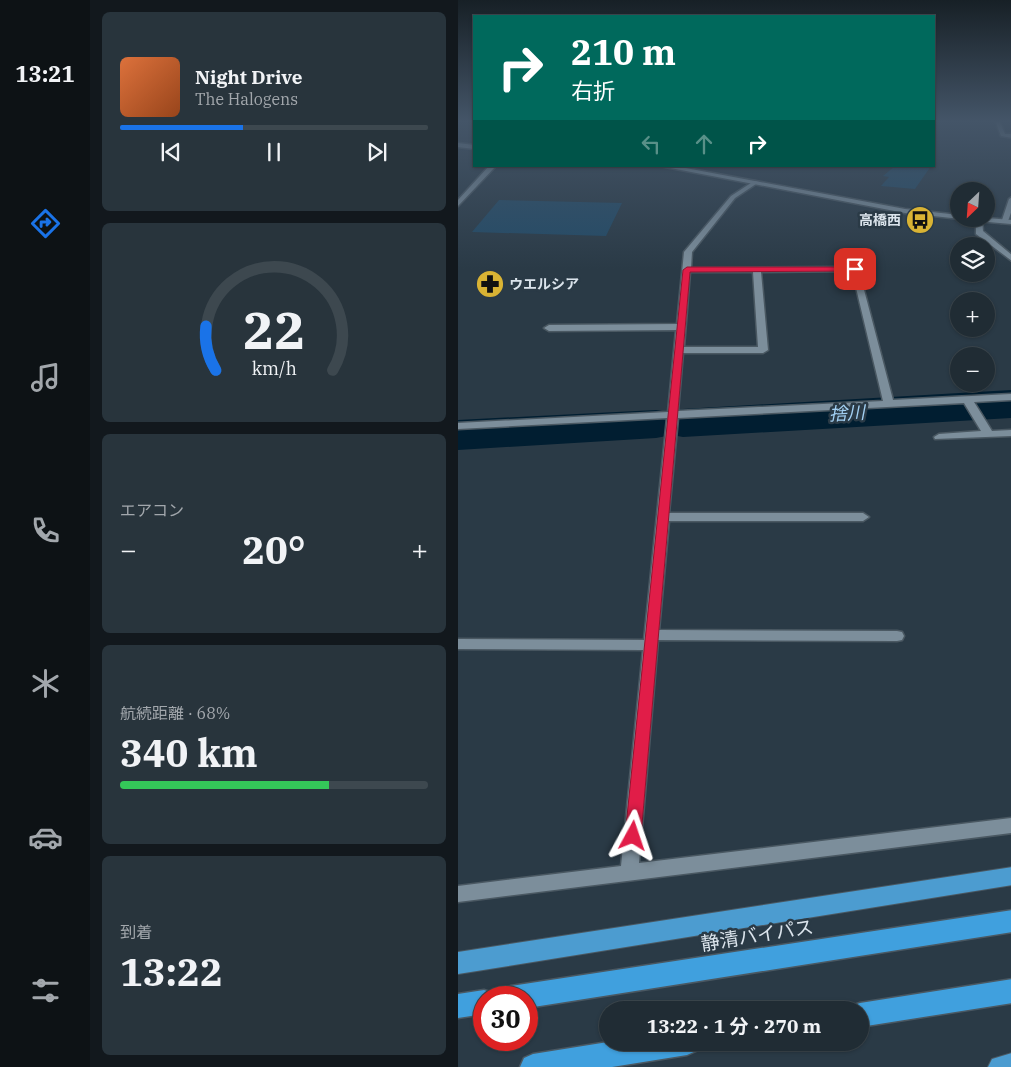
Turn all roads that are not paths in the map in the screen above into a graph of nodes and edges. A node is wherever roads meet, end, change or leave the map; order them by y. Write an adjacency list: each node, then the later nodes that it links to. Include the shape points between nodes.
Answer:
1 (490, 170): 7 (street)
2 (685, 170): 4 (street)
3 (701, 170): 4 (street)
4 (698, 172): 5 (street)
5 (756, 182): 8 (street, via 905,211); 13 (street, via 733,197 688,252)
6 (1012, 199): 9 (street)
7 (458, 204)
8 (950, 216)
9 (1008, 222)
10 (979, 228): 11 (street, via 979,232)
11 (1012, 259)
12 (757, 269): 13 (street); 16 (street, via 763,350); 19 (street, via 855,269)
13 (687, 270): 14 (street)
14 (681, 327): 15 (street); 16 (street)
15 (549, 328)
16 (679, 350): 20 (street)
17 (1012, 397): 18 (street)
18 (967, 399): 19 (street); 23 (street)
19 (889, 404): 20 (street)
20 (673, 415): 21 (street); 25 (street)
21 (458, 426)
22 (1012, 433): 23 (street)
23 (988, 434): 24 (street)
24 (939, 437)
25 (663, 517): 26 (street); 28 (street)
26 (863, 517)
27 (897, 636): 28 (street)
28 (652, 640): 29 (street); 31 (street)
29 (458, 644)
30 (1012, 825): 31 (street)
31 (629, 874): 33 (street)
32 (1012, 876): 35 (highway)
33 (458, 894)
34 (1012, 921): 37 (highway, 静清バイパス)
35 (458, 963)
36 (1012, 991): 40 (highway)
37 (538, 994)
38 (473, 1004): 39 (highway)
39 (458, 1006)
40 (869, 1014)
41 (632, 1051): 43 (highway)
42 (1012, 1065): 44 (highway)
43 (533, 1067)
44 (1000, 1067)

